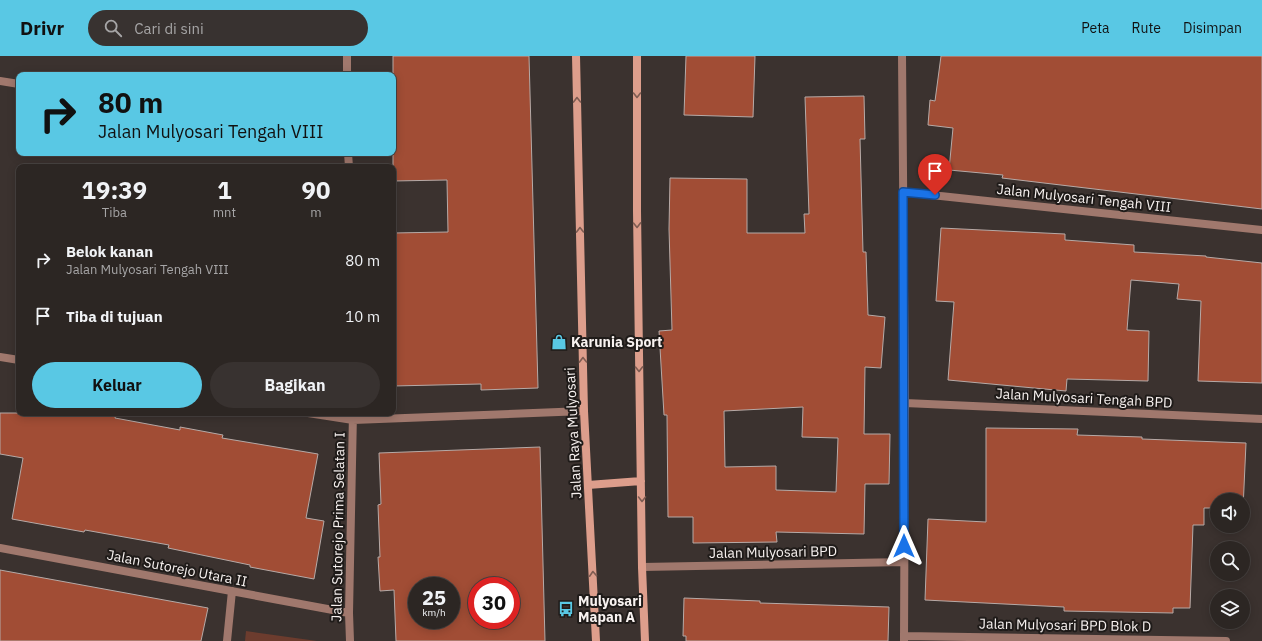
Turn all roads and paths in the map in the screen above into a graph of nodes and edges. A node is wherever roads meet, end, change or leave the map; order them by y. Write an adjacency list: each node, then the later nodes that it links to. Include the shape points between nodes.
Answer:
1 (347, 56): 5 (street)
2 (576, 56): 13 (main road, Jalan Raya Mulyosari, one-way to 2)
3 (637, 56): 17 (main road, one-way to 17)
4 (902, 56): 8 (street)
5 (347, 72)
6 (0, 81): 7 (street)
7 (16, 84)
8 (903, 192): 9 (street, Jalan Mulyosari Tengah VIII); 12 (street)
9 (1262, 230)
10 (0, 357): 11 (street)
11 (16, 360)
12 (905, 403): 16 (street, Jalan Mulyosari Tengah BPD); 20 (street)
13 (584, 411): 14 (street); 18 (main road, Jalan Raya Mulyosari)
14 (396, 415)
15 (353, 416): 23 (street, Jalan Sutorejo Prima Selatan I)
16 (1262, 419)
17 (641, 481): 18 (main road); 21 (main road, one-way to 21)
18 (588, 485): 27 (main road, Jalan Raya Mulyosari, one-way to 18)
19 (0, 548): 22 (street, Jalan Sutorejo Utara II)
20 (904, 562): 21 (street, Jalan Mulyosari BPD); 24 (street)
21 (642, 567): 28 (main road)
22 (232, 592): 23 (street, Jalan Sutorejo Utara II); 25 (street)
23 (349, 613): 26 (street, Jalan Sutorejo Prima Selatan I)
24 (904, 638): 29 (street, Jalan Mulyosari BPD Blok D)
25 (227, 641)
26 (350, 641)
27 (596, 641)
28 (644, 641)
29 (1226, 641)

